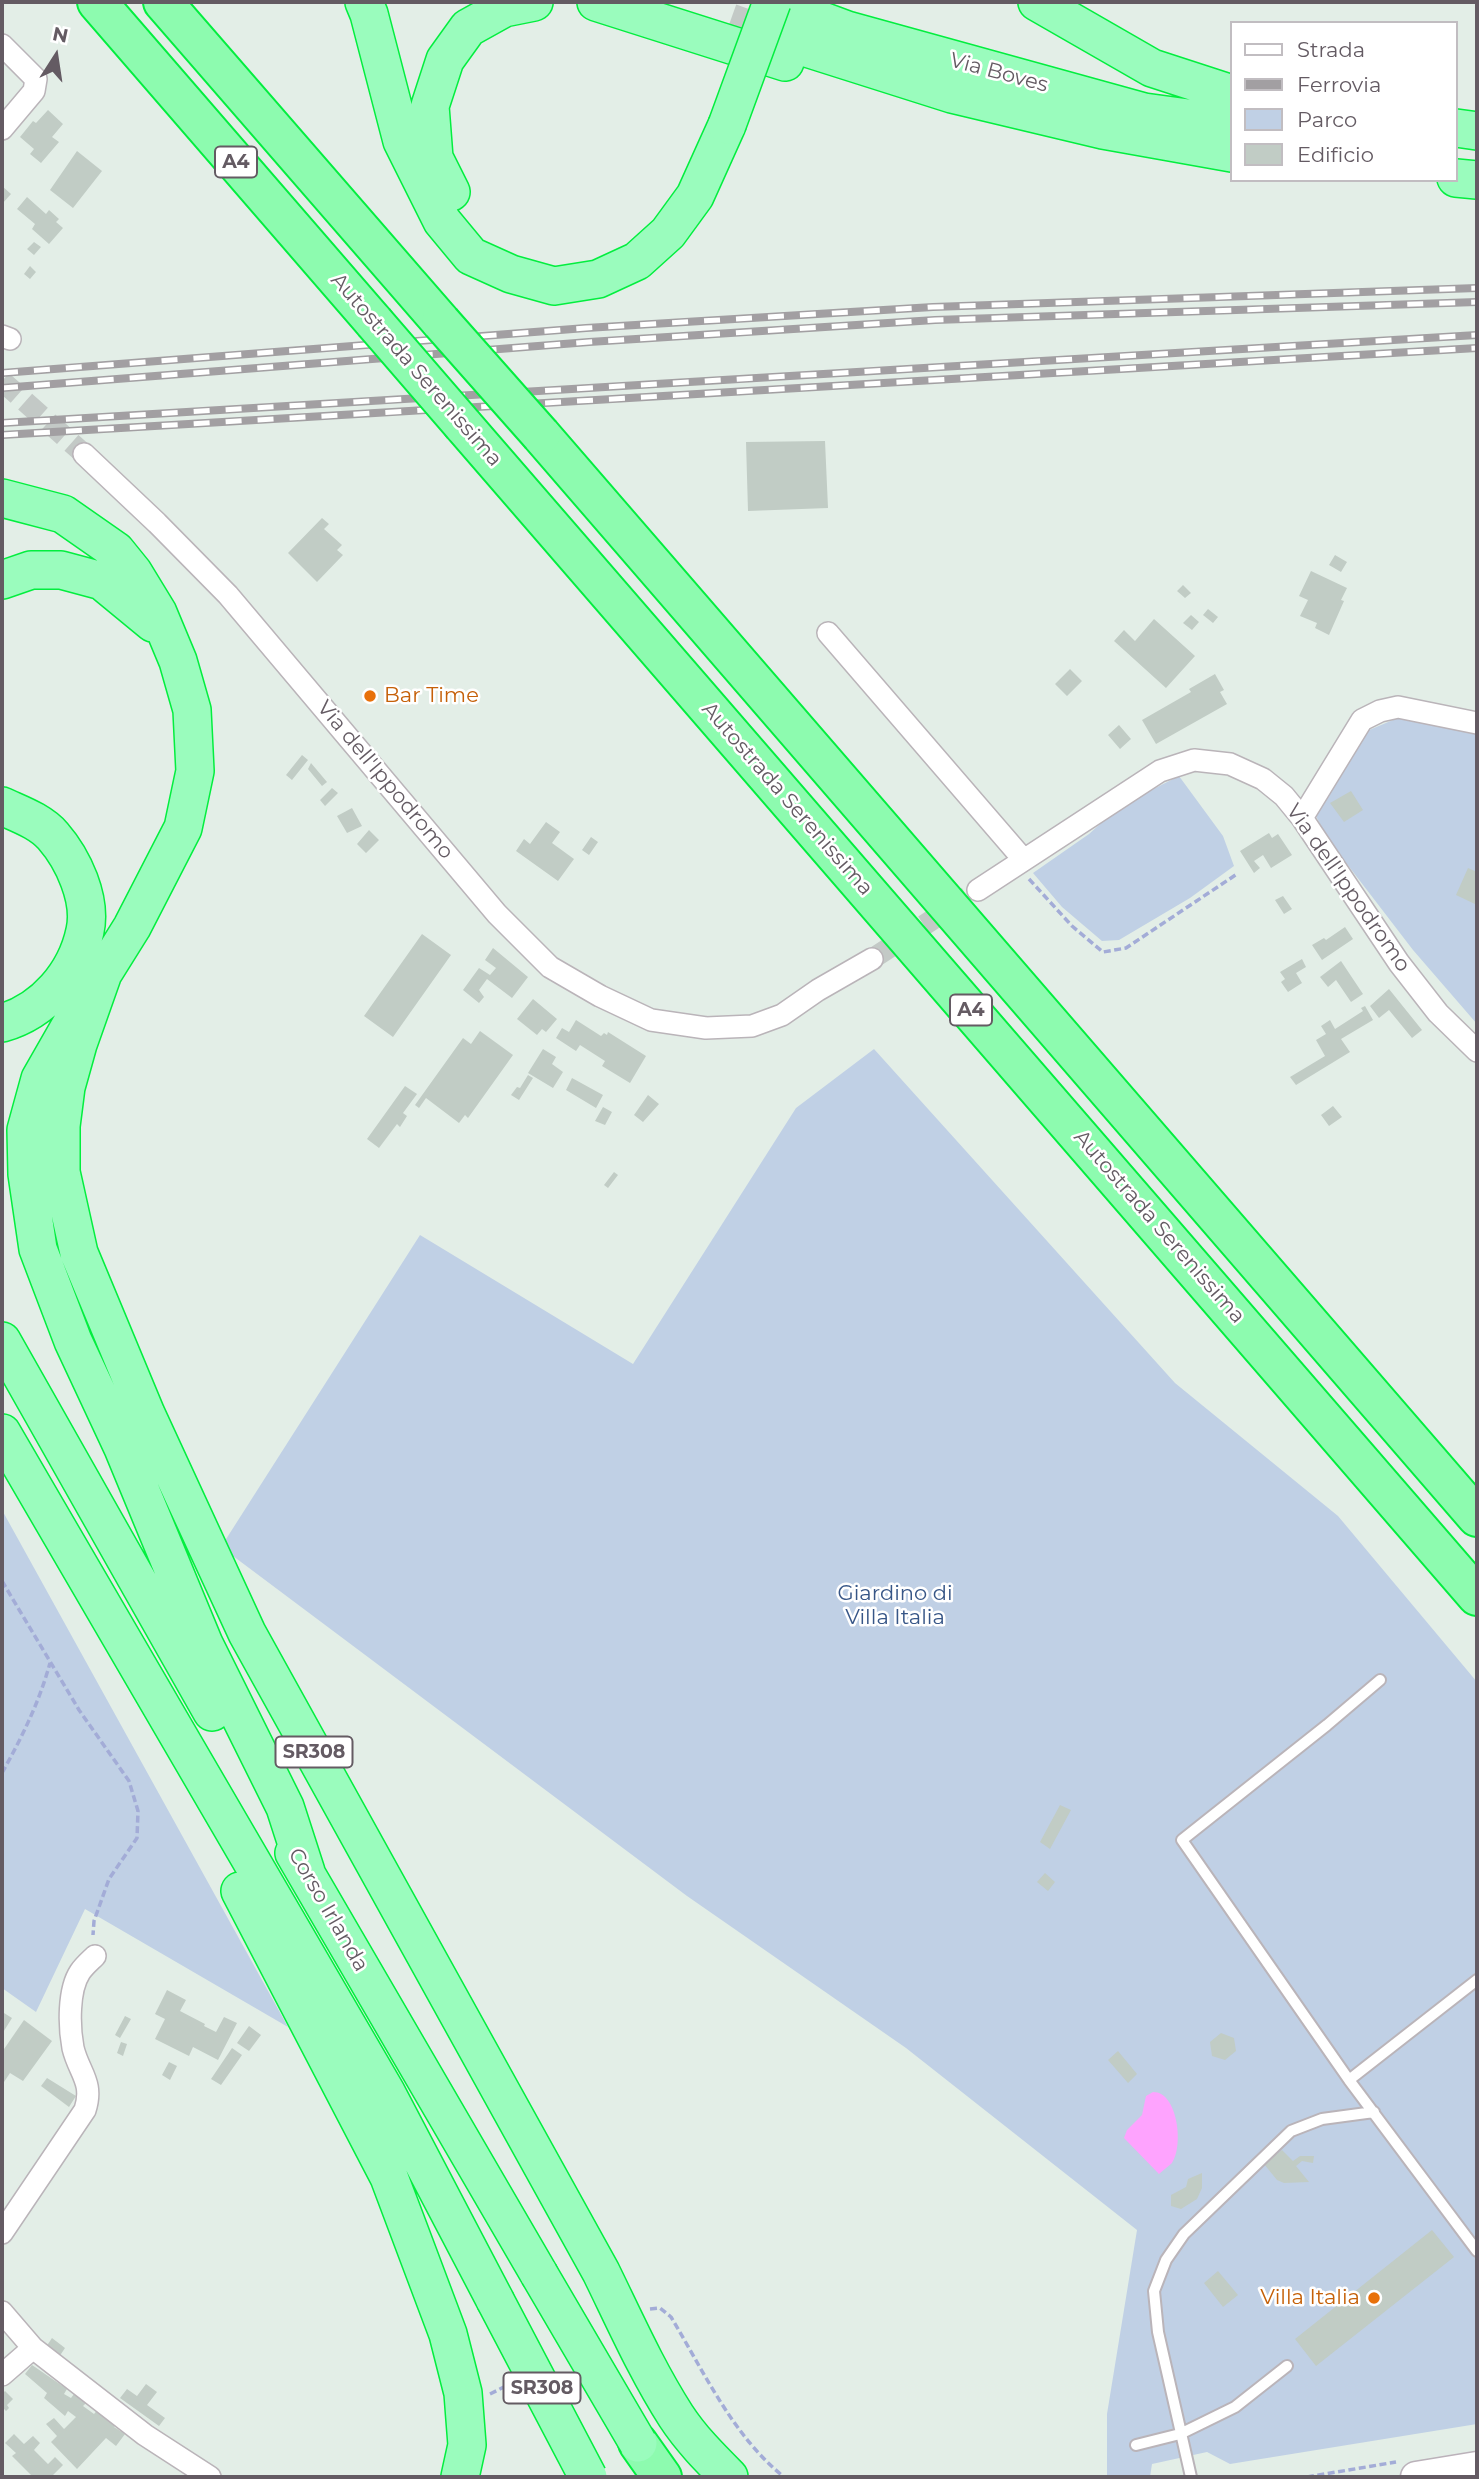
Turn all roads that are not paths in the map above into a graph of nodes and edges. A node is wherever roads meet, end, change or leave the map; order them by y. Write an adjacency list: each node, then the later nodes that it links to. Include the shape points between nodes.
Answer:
1 (97, 2): 40 (highway, Autostrada Serenissima / A4, bridge)
2 (163, 2): 39 (highway, A4, bridge)
3 (364, 2): 13 (highway, via 402,141 442,221 471,256 511,274 554,286 598,279 638,261 668,233 695,196)
4 (534, 2): 13 (highway, via 504,8 468,28 445,60 430,106 433,158 464,216 483,237 516,253 553,263 588,258 624,244 656,221)
5 (596, 2): 12 (highway, via 922,105)
6 (681, 2): 8 (highway)
7 (1037, 2): 11 (highway, via 1152,68)
8 (742, 12): 13 (highway)
9 (771, 13): 12 (highway, Via Boves, via 881,73); 13 (highway, bridge); 14 (highway, Via Boves, via 1144,112)
10 (2, 46): 16 (street, via 36,79 34,91)
11 (1230, 93)
12 (1020, 111): 20 (highway, Via Boves)
13 (718, 121)
14 (1230, 124)
15 (1458, 128): 17 (highway)
16 (2, 129)
17 (1477, 131)
18 (1458, 146): 19 (highway)
19 (1477, 147)
20 (1230, 153)
21 (1458, 178): 22 (highway)
22 (1477, 180)
23 (84, 454): 33 (street, Via dell'Ippodromo, via 228,595 497,914 550,967 651,1020 730,1027 755,1012 818,990)
24 (2, 498): 26 (highway, via 63,514 116,551 133,572)
25 (2, 580): 26 (highway, via 31,570 61,570 102,581)
26 (165, 633): 34 (highway, via 192,710 195,771 183,828)
27 (828, 634): 31 (street)
28 (1477, 723): 30 (street, via 1398,707 1362,720)
29 (2, 806): 35 (highway, via 52,834 74,865 83,894 85,929 63,983 41,1003)
30 (1302, 818): 31 (street, Via dell'Ippodromo, via 1263,779 1230,764 1194,760 1160,771); 36 (street, Via dell'Ippodromo, via 1399,963 1438,1013)
31 (1020, 861): 32 (street, Via dell'Ippodromo)
32 (978, 890)
33 (872, 959)
34 (102, 976): 43 (highway, via 40,1079 26,1130 38,1249 204,1644 285,1807); 64 (highway, SR308, via 66,1087 61,1172 79,1253 103,1315 247,1633 601,2272 650,2371 677,2417)
35 (2, 1023)
36 (1477, 1051)
37 (2, 1341): 43 (highway, Corso Irlanda / SR308)
38 (2, 1433): 42 (highway, Corso Irlanda / SR308)
39 (1477, 1517)
40 (1477, 1596)
41 (1380, 1680): 46 (lane, via 1182,1840)
42 (174, 1731): 60 (highway, SR308, via 235,1882 389,2177 449,2334 467,2445); 61 (highway, Corso Irlanda / SR308, bridge, via 386,2092)
43 (306, 1872): 55 (highway, Corso Irlanda / SR308, bridge)
44 (95, 1956): 48 (street, via 79,1973 70,2007 73,2048 90,2096)
45 (1477, 1980): 46 (lane)
46 (1349, 2080): 47 (lane)
47 (1374, 2112): 49 (lane); 54 (lane, via 1322,2119 1292,2131 1184,2234 1166,2260 1154,2291 1158,2332)
48 (2, 2233)
49 (1477, 2250)
50 (2, 2312): 51 (street)
51 (33, 2348): 53 (street); 59 (street, via 145,2435)
52 (1287, 2367): 54 (lane, via 1235,2407)
53 (2, 2375)
54 (1181, 2434): 56 (lane); 65 (lane)
55 (638, 2443): 62 (highway, Corso Irlanda / SR308); 63 (highway)
56 (1136, 2445)
57 (1477, 2467): 58 (main road)
58 (1409, 2469)
59 (210, 2477)
60 (460, 2477)
61 (588, 2477)
62 (656, 2477)
63 (662, 2477)
64 (729, 2477)
65 (1191, 2477)

